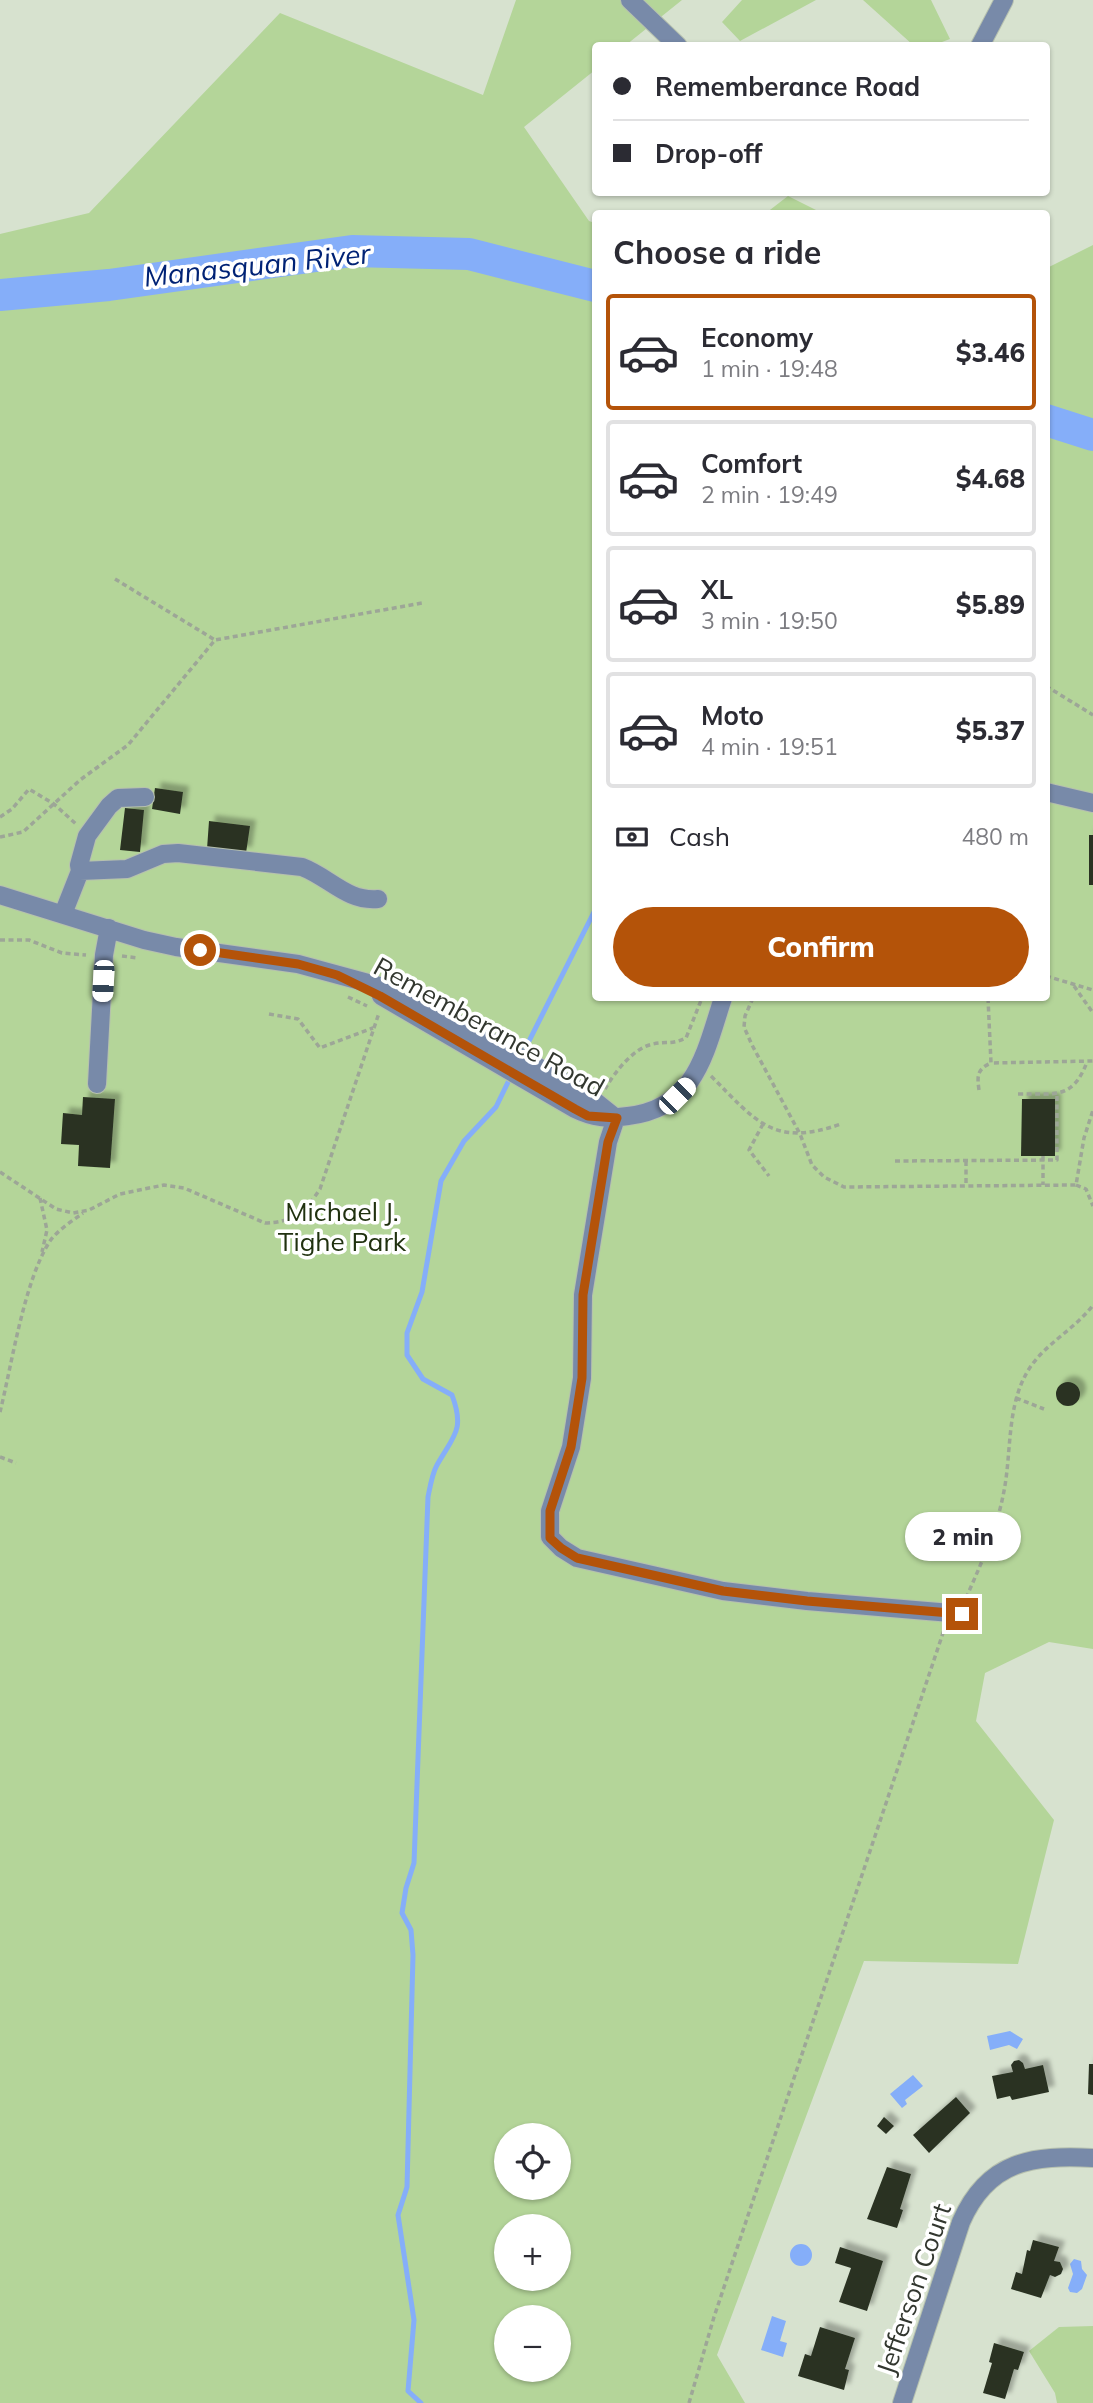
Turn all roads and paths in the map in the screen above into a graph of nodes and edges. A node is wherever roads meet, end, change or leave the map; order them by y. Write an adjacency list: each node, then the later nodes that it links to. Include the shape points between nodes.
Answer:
1 (630, 0): 3 (street)
2 (1004, 0): 4 (street)
3 (674, 42)
4 (982, 42)
5 (115, 579): 7 (path)
6 (422, 603): 7 (path)
7 (215, 640): 13 (path, via 128,745)
8 (1050, 688): 9 (path)
9 (1093, 715)
10 (1050, 793): 12 (street)
11 (145, 797): 15 (street, via 118,798)
12 (1093, 803)
13 (54, 804): 14 (path, via 29,789); 15 (path); 16 (path, via 23,832)
14 (0, 817)
15 (87, 836): 17 (street)
16 (0, 837)
17 (80, 871): 19 (street, via 127,869 178,852 302,867 348,895); 20 (street)
18 (0, 895): 20 (street, Rememberance Road)
19 (378, 899)
20 (63, 914): 21 (street, Rememberance Road)
21 (108, 928): 22 (street, Rememberance Road, via 176,947 298,964); 40 (street)
22 (337, 975): 26 (street, Rememberance Road); 34 (street, Rememberance Road, via 414,1001)
23 (1050, 977): 24 (path)
24 (1072, 984): 25 (path); 31 (path)
25 (1093, 990)
26 (380, 996): 33 (path); 34 (street, Rememberance Road)
27 (701, 1001): 44 (path, via 685,1038 666,1045 656,1043 635,1054 615,1072)
28 (722, 1001): 38 (street, Rememberance Road)
29 (752, 1001): 49 (path, via 744,1027)
30 (988, 1001): 37 (path)
31 (1093, 1013)
32 (269, 1014): 33 (path, via 298,1019 320,1048)
33 (373, 1028): 60 (path, via 320,1189 307,1209 280,1223 265,1223 184,1188 164,1185 120,1194)
34 (503, 1058): 39 (street, Rememberance Road)
35 (1093, 1061): 36 (path)
36 (1087, 1062): 37 (path); 42 (path, via 1071,1089)
37 (991, 1063): 41 (path, via 979,1072)
38 (699, 1064): 46 (street, Rememberance Road, via 687,1086 667,1105 654,1112); 47 (path)
39 (528, 1072): 44 (street, Rememberance Road); 46 (street, Rememberance Road, via 588,1116)
40 (97, 1084)
41 (979, 1090)
42 (1057, 1093): 43 (path); 50 (path, via 1057,1160)
43 (1018, 1094)
44 (597, 1102): 46 (street, Rememberance Road)
45 (1093, 1110): 56 (path)
46 (617, 1118): 68 (street, via 608,1142 583,1295 582,1378 571,1447 550,1511 550,1538 577,1558 723,1591)
47 (763, 1124): 49 (path); 54 (path, via 749,1150)
48 (841, 1124): 49 (path)
49 (800, 1134): 57 (path, via 812,1165 844,1187)
50 (1043, 1158): 52 (path); 55 (path)
51 (895, 1161): 52 (path)
52 (966, 1161): 57 (path)
53 (0, 1172): 58 (path)
54 (769, 1175)
55 (1043, 1185): 56 (path); 57 (path)
56 (1076, 1185): 59 (path, via 1086,1189)
57 (966, 1186)
58 (40, 1198): 60 (path, via 56,1209); 61 (path, via 47,1230)
59 (1093, 1206)
60 (86, 1210): 61 (path, via 51,1239)
61 (41, 1258): 65 (path)
62 (1093, 1305): 63 (path, via 1031,1366)
63 (1016, 1398): 64 (path); 68 (path, via 996,1526)
64 (1044, 1409)
65 (0, 1412)
66 (0, 1457): 67 (path)
67 (16, 1463)
68 (962, 1614): 70 (path, via 946,1622)
69 (1093, 2158): 71 (street, Jefferson Court, via 1028,2160 999,2174 973,2199 961,2222)
70 (689, 2403)
71 (902, 2403)

